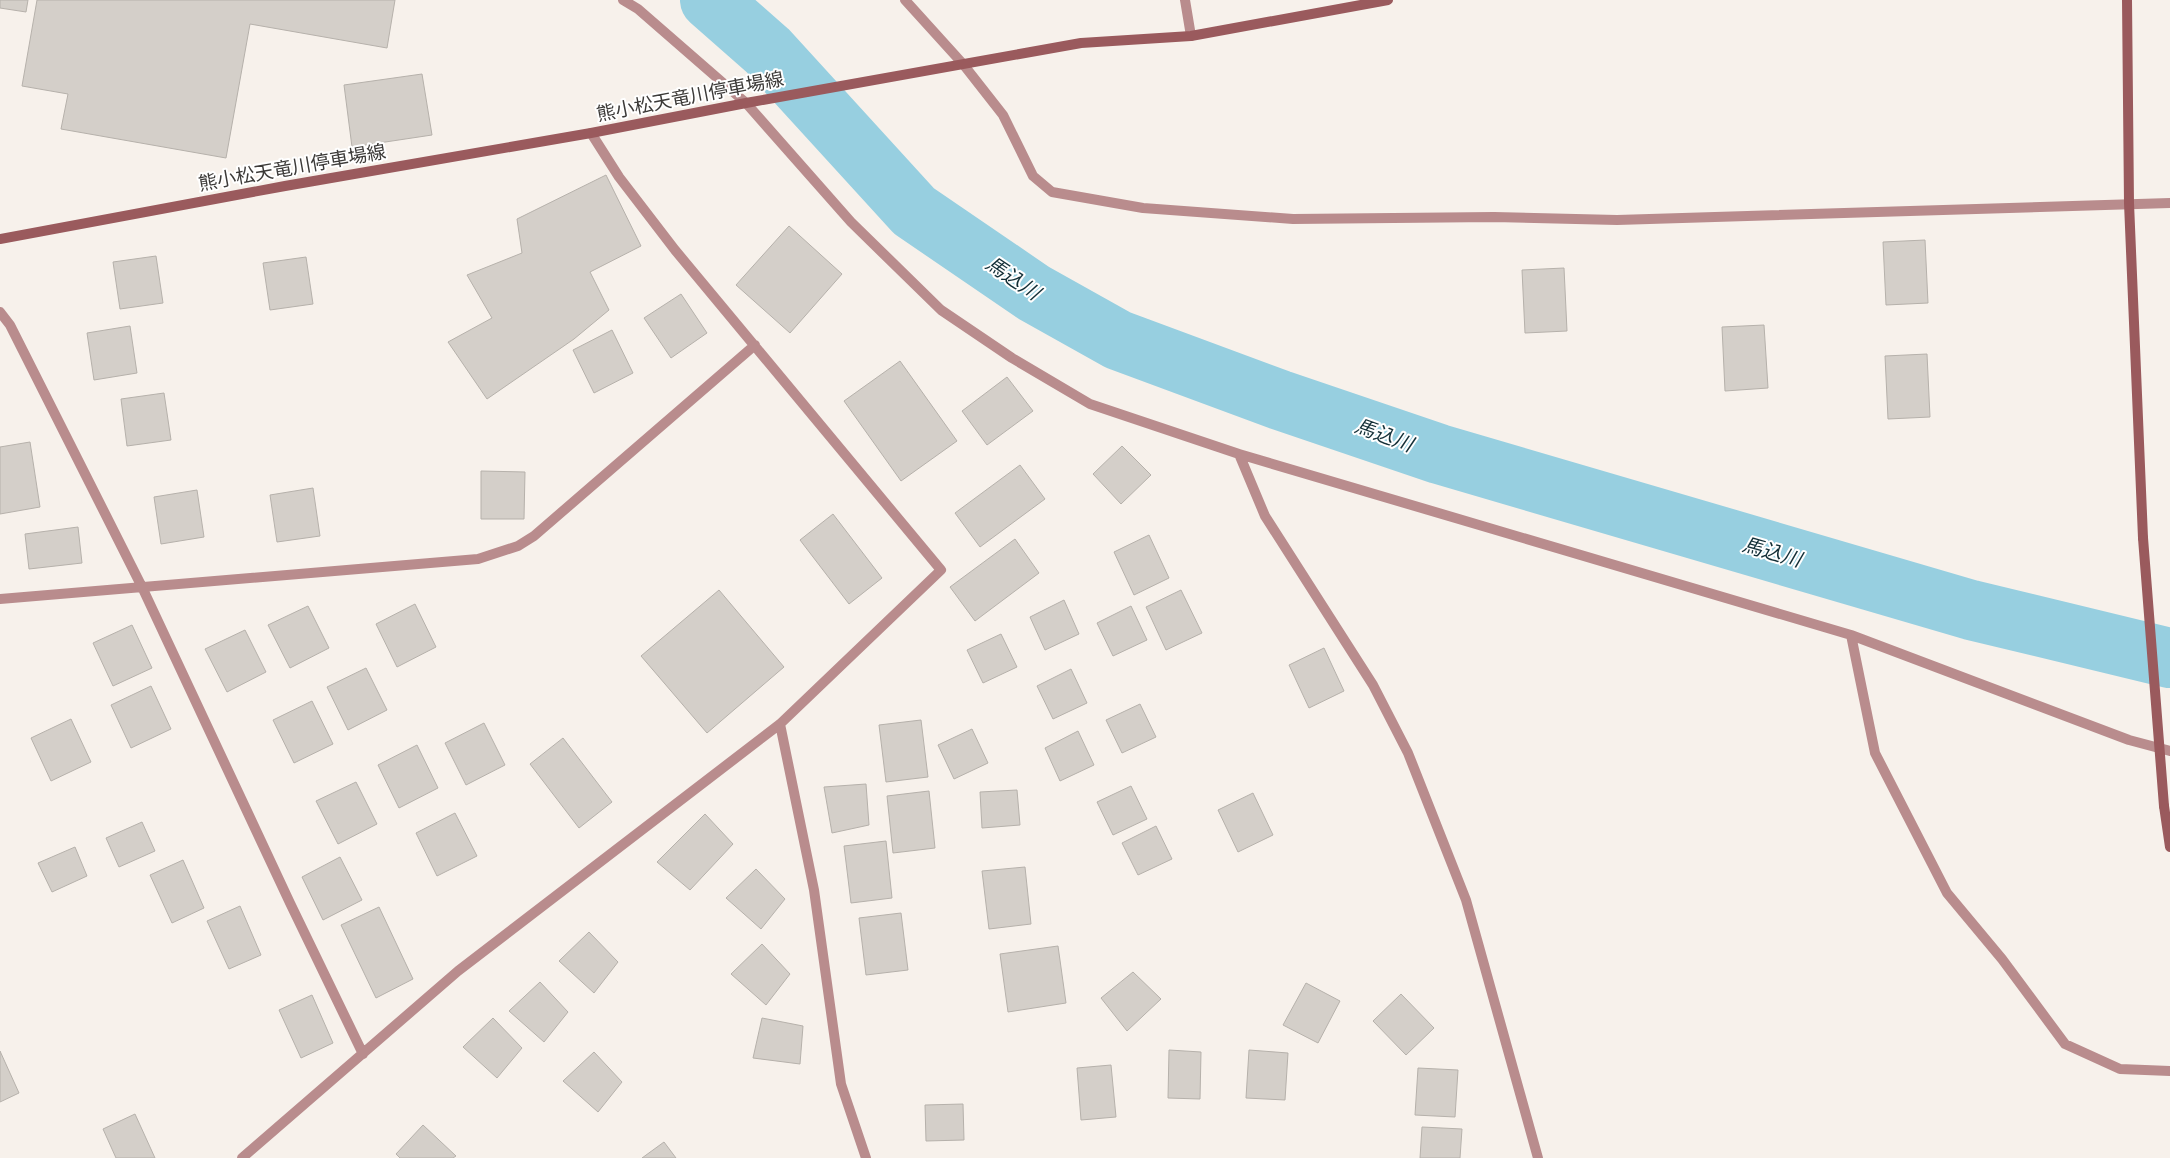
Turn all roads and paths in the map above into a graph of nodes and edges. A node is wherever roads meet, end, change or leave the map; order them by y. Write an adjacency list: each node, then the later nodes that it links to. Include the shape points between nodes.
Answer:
1 (623, 0): 8 (street, via 638,9)
2 (905, 0): 7 (street)
3 (1185, 0): 6 (street)
4 (1388, 0): 6 (main road, 熊小松天竜川停車場線)
5 (2127, 0): 10 (main road)
6 (1191, 36): 7 (main road, 熊小松天竜川停車場線, via 1080,43)
7 (964, 64): 8 (main road, 熊小松天竜川停車場線); 10 (street, via 1003,115 1033,176 1052,192 1143,208 1293,218 1617,220)
8 (746, 103): 9 (main road, 熊小松天竜川停車場線); 15 (street, via 852,222 941,310 1012,358 1090,404)
9 (591, 133): 12 (main road, 熊小松天竜川停車場線); 14 (street, via 619,177 675,250)
10 (2129, 203): 11 (street); 21 (main road, bridge, via 2143,538)
11 (2170, 203)
12 (0, 239)
13 (0, 312): 16 (street, via 10,325)
14 (755, 345): 16 (street, via 534,536 518,546 478,559); 19 (street, via 941,570)
15 (1239, 454): 18 (street); 26 (street, via 1265,516 1373,685 1408,753 1466,900)
16 (142, 586): 17 (street); 22 (street)
17 (0, 599)
18 (1851, 635): 20 (street, via 2129,740); 23 (street, via 1876,753 1947,893 2002,959 2065,1044 2120,1069)
19 (780, 724): 22 (street, via 458,971); 25 (street, via 814,890 841,1084)
20 (2170, 751)
21 (2170, 847)
22 (363, 1054): 24 (street)
23 (2170, 1071)
24 (242, 1158)
25 (866, 1158)
26 (1538, 1158)

